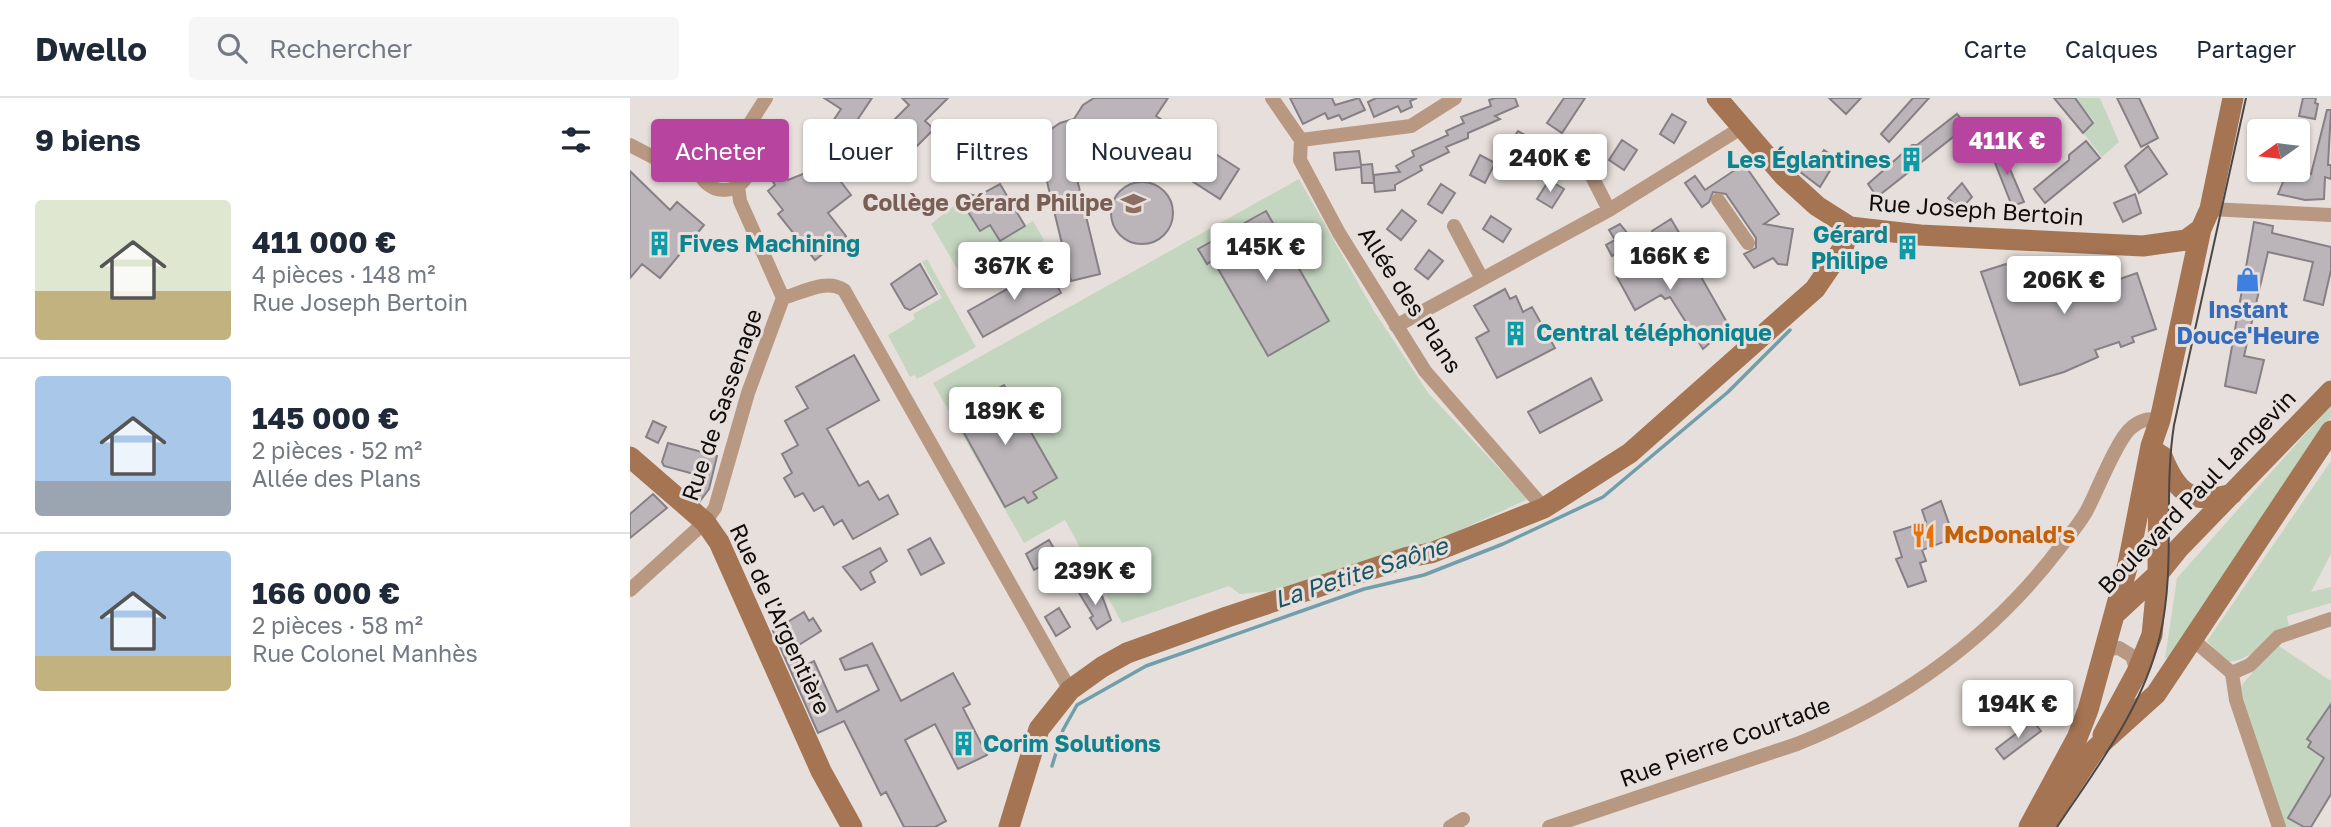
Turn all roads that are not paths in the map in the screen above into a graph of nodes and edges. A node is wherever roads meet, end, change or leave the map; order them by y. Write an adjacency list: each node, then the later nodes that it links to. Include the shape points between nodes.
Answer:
1 (766, 98): 6 (street)
2 (1272, 98): 8 (street, Allée des Plans)
3 (1455, 98): 8 (street, via 1411,126)
4 (1717, 98): 7 (street, Rue Joseph Bertoin)
5 (2233, 98): 18 (street)
6 (753, 119)
7 (1741, 128): 16 (street); 20 (street, Rue Joseph Bertoin, via 1798,190)
8 (1301, 140): 27 (street, Allée des Plans, via 1300,160 1306,172)
9 (630, 145): 11 (street)
10 (1580, 153): 16 (street)
11 (651, 156)
12 (705, 182): 14 (street, via 722,190)
13 (741, 182): 14 (street)
14 (738, 186): 26 (street, Rue de Sassenage, via 740,201)
15 (1718, 200): 21 (street)
16 (1609, 210): 25 (street)
17 (2331, 215): 18 (street)
18 (2204, 220): 22 (street, Rue Joseph Bertoin); 23 (street, Rue Joseph Bertoin, via 2186,240); 24 (street)
19 (1454, 226): 25 (street)
20 (1850, 227): 22 (street, Rue Joseph Bertoin); 34 (street, via 1843,248 1815,289 1630,453)
21 (1748, 243)
22 (2118, 246): 23 (street, Rue Joseph Bertoin)
23 (2143, 246): 24 (street, Rue Joseph Bertoin, via 2166,250)
24 (2192, 268): 29 (street)
25 (1481, 277): 27 (street)
26 (783, 298): 35 (street, Rue de Sassenage, via 748,393 715,508); 46 (street, via 827,285 844,289)
27 (1396, 326): 34 (street, Allée des Plans, via 1425,371)
28 (2331, 391): 33 (street, Boulevard Paul Langevin)
29 (2160, 419): 31 (street); 38 (street); 51 (street, Rue Pierre Courtade, via 2146,418 2128,429 2085,514 2034,582 1974,640 1918,682 1837,728 1797,744)
30 (2331, 431): 40 (street)
31 (2159, 449): 33 (street, via 2168,472 2186,494 2207,501); 36 (street)
32 (630, 457): 35 (street, Rue de l'Argentière)
33 (2234, 493): 36 (street, Boulevard Paul Langevin)
34 (1544, 508): 46 (street, via 1431,554 1127,653)
35 (705, 522): 37 (street); 49 (street, Rue de l'Argentière, via 733,570 816,759)
36 (2158, 574): 38 (street, Boulevard Paul Langevin); 43 (street, via 2152,635)
37 (630, 590)
38 (2114, 614): 41 (street, Boulevard Paul Langevin)
39 (2331, 619): 44 (street, via 2278,637 2250,665)
40 (2192, 639): 42 (street); 44 (street)
41 (2106, 649): 43 (street, via 2119,648 2132,656); 45 (street, Boulevard Paul Langevin)
42 (2177, 661): 47 (street); 48 (street, via 2156,694)
43 (2137, 671): 47 (street)
44 (2232, 673): 54 (street, via 2236,700)
45 (2097, 675): 47 (street); 52 (street, Boulevard Paul Langevin, via 2077,738)
46 (1070, 690): 50 (street, via 1040,729)
47 (2122, 703): 48 (street)
48 (2095, 749): 53 (street)
49 (852, 827)
50 (1009, 827)
51 (1549, 827)
52 (2029, 827)
53 (2044, 827)
54 (2279, 827)

